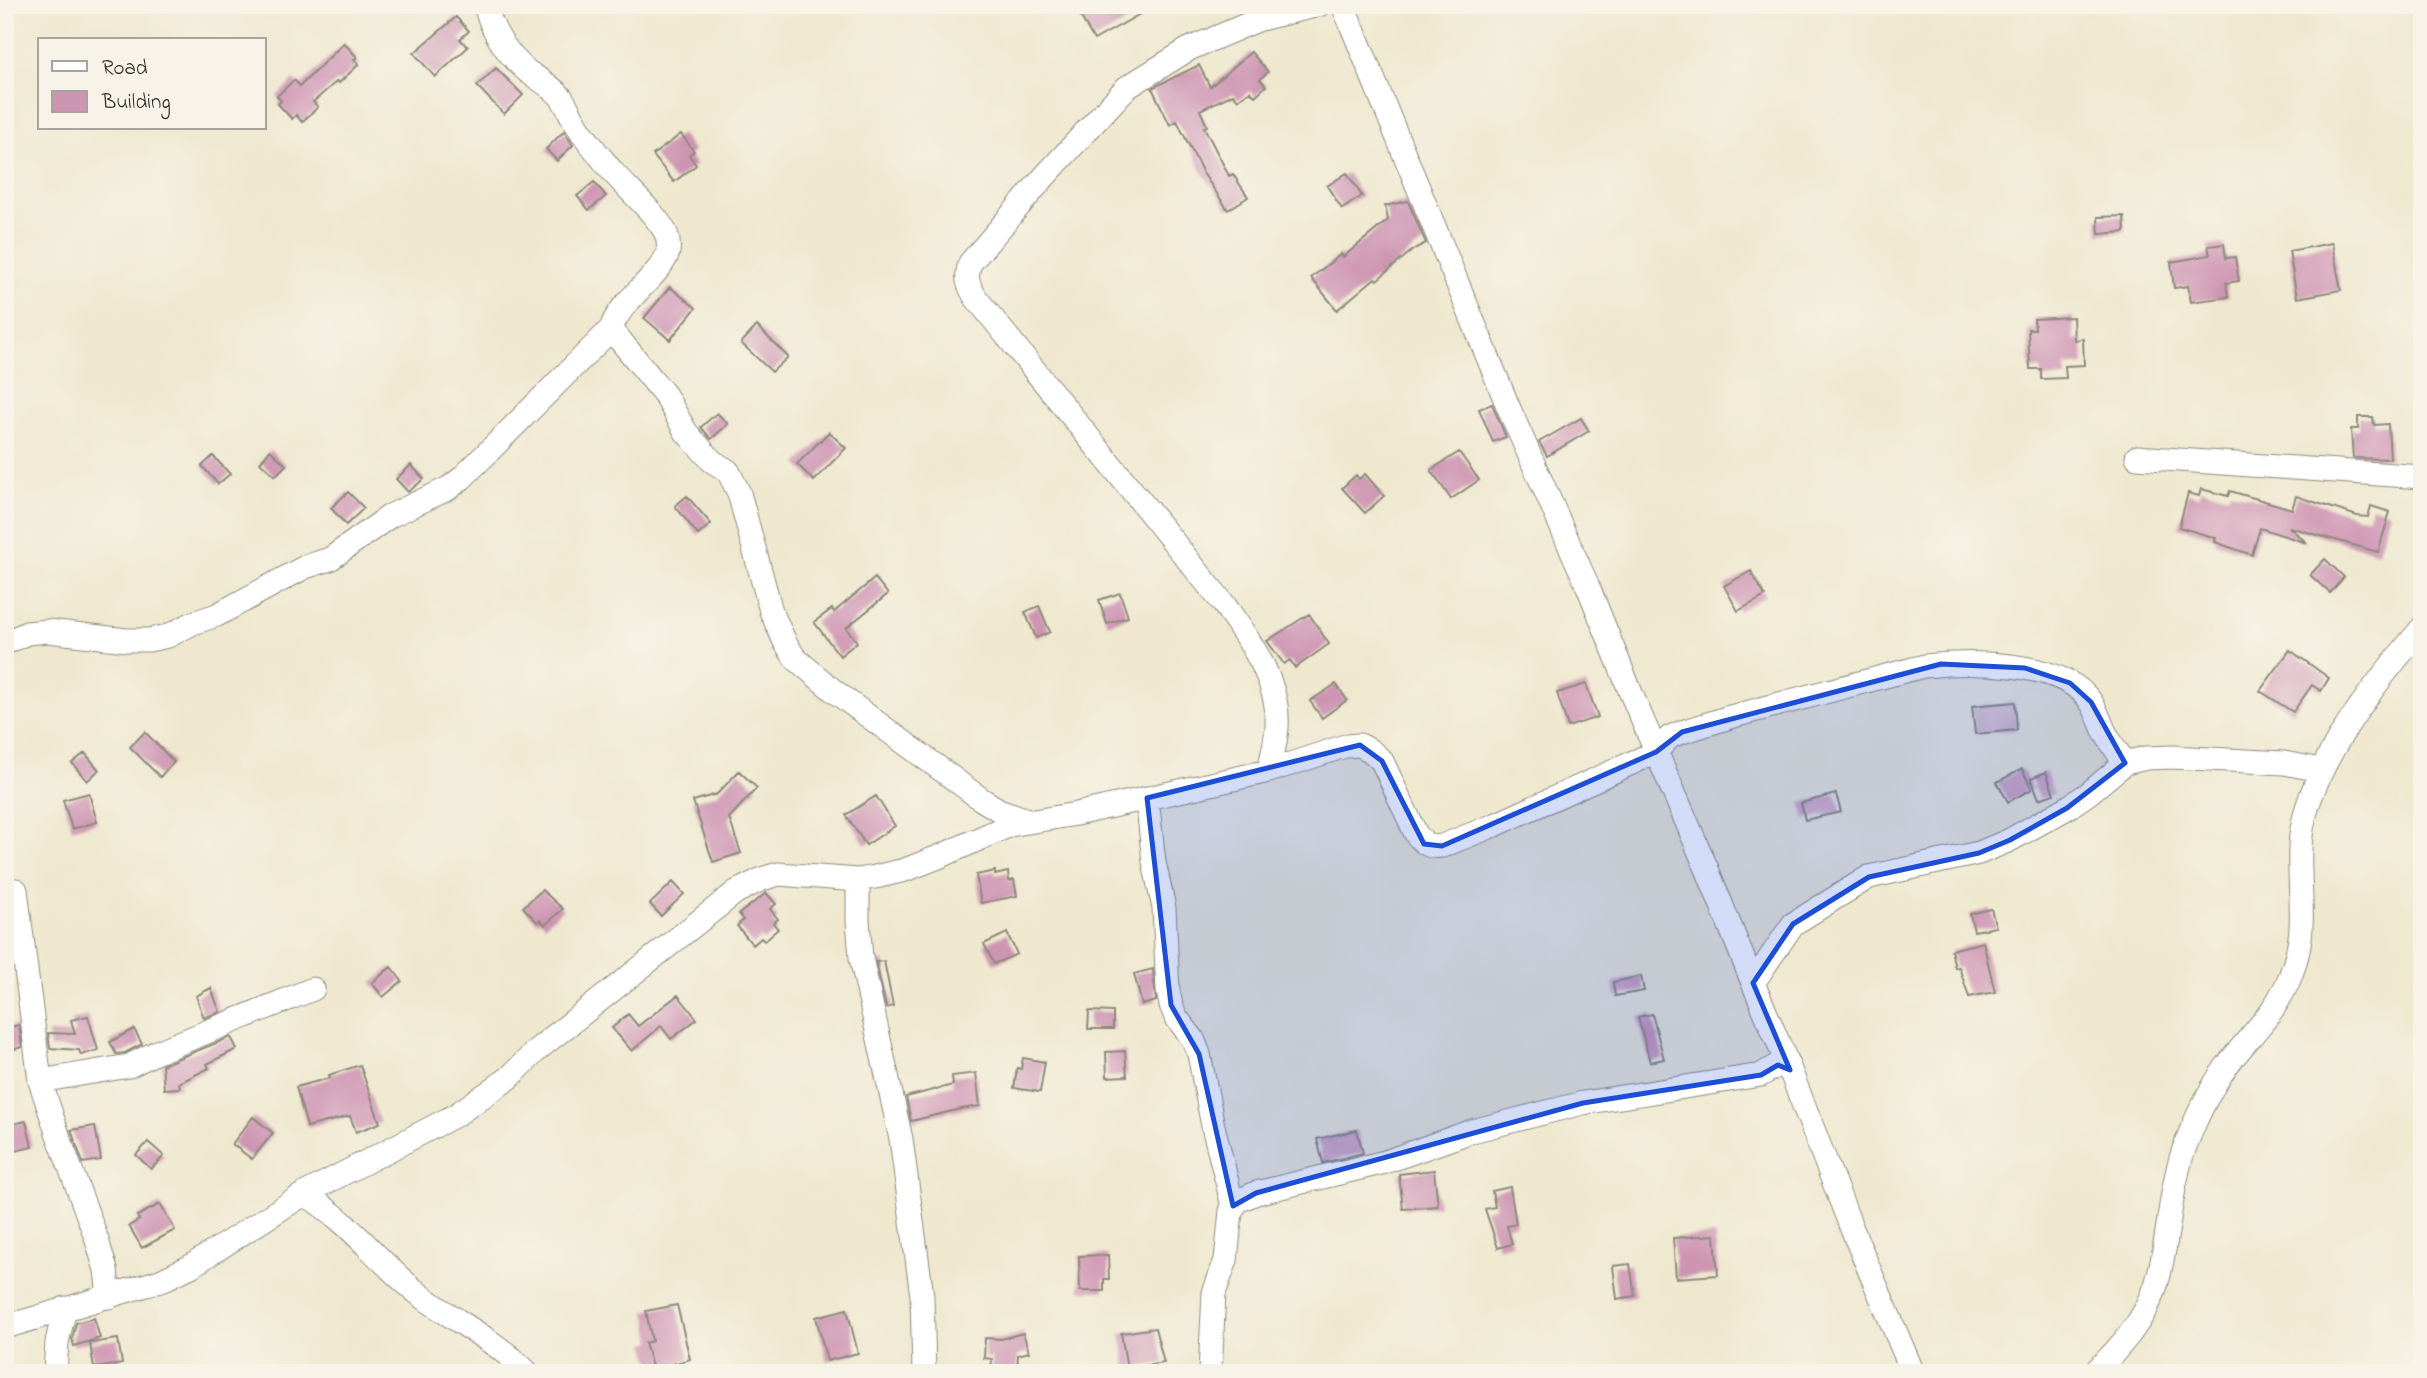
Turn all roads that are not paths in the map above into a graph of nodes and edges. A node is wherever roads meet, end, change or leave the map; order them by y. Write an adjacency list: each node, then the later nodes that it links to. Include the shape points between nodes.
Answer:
1 (485, 5): 4 (street, via 499,40 514,59 561,98 613,172 668,237 668,252)
2 (1319, 5): 12 (street, via 1259,19 1224,34 1126,88 997,231 970,263 966,275 976,298 1250,642 1264,667 1275,709 1277,726)
3 (1343, 5): 9 (street)
4 (611, 328): 8 (street, via 463,478 390,516 330,559 305,567 168,636 127,640 48,631 27,633); 14 (street, via 665,396 686,432 712,461 728,471 739,493 771,611 795,657 981,799)
5 (2137, 457): 6 (street)
6 (2422, 477)
7 (2422, 628): 11 (street, via 2378,680)
8 (5, 643)
9 (1656, 752): 10 (street, via 1682,732 1924,666 1996,665 2050,675 2082,692); 12 (street, via 1434,848 1416,834 1382,761 1371,751 1345,746); 17 (street)
10 (2125, 763): 11 (street, via 2172,757 2284,763); 17 (street, via 2090,793 2010,840 1979,853 1869,877 1793,924)
11 (2321, 770): 31 (street, via 2303,820 2302,930 2293,969 2279,1002 2224,1070 2207,1100 2183,1153 2157,1282 2147,1307)
12 (1269, 771): 13 (street)
13 (1147, 797): 14 (street); 22 (street, via 1164,908 1168,991 1176,1017 1194,1039 1199,1054)
14 (1031, 821): 15 (street, via 1001,828 905,870)
15 (858, 880): 21 (street, via 778,874 736,892 486,1095 416,1138); 28 (street, via 861,958 901,1139 922,1296)
16 (16, 890): 20 (street)
17 (1753, 983): 19 (street)
18 (313, 989): 20 (street, via 129,1066)
19 (1790, 1070): 22 (street, via 1778,1065 1761,1075 1583,1103 1472,1131 1385,1162 1256,1193); 30 (street)
20 (40, 1081): 23 (street, via 96,1237)
21 (304, 1194): 23 (street, via 191,1266); 27 (street, via 324,1206 413,1289 511,1355)
22 (1233, 1206): 29 (street, via 1226,1260 1214,1293)
23 (109, 1297): 24 (street)
24 (65, 1308): 25 (street); 26 (street)
25 (5, 1327)
26 (55, 1373)
27 (528, 1373)
28 (924, 1373)
29 (1210, 1373)
30 (1913, 1373)
31 (2094, 1373)

